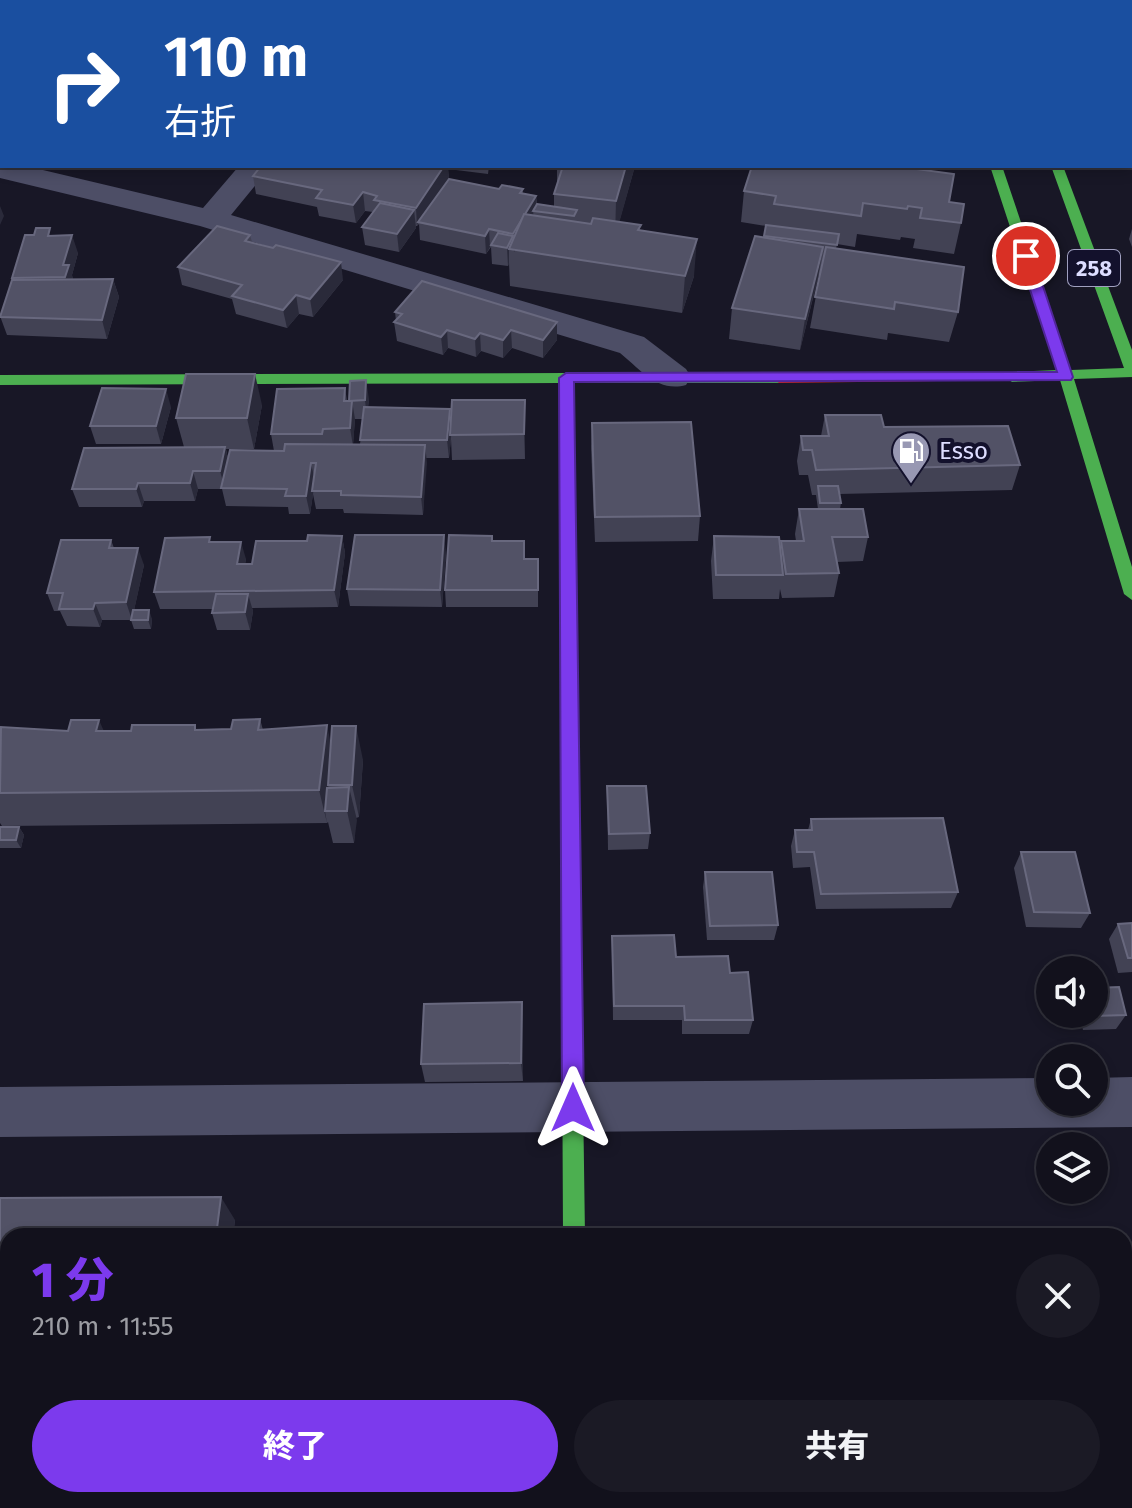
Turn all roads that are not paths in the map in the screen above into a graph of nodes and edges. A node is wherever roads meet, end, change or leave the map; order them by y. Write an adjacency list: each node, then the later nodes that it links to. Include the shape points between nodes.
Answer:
1 (254, 168): 5 (street)
2 (997, 168): 8 (main road, 258)
3 (1058, 168): 6 (main road, 258)
4 (0, 169): 5 (street)
5 (210, 219): 7 (street, via 632,345)
6 (1132, 371): 8 (main road)
7 (673, 377): 8 (main road); 9 (main road)
8 (1066, 377): 11 (main road, 258)
9 (566, 378): 10 (main road); 13 (main road)
10 (0, 380)
11 (1132, 594)
12 (1132, 1102): 13 (street)
13 (573, 1108): 14 (street); 15 (main road)
14 (0, 1112)
15 (574, 1228)

